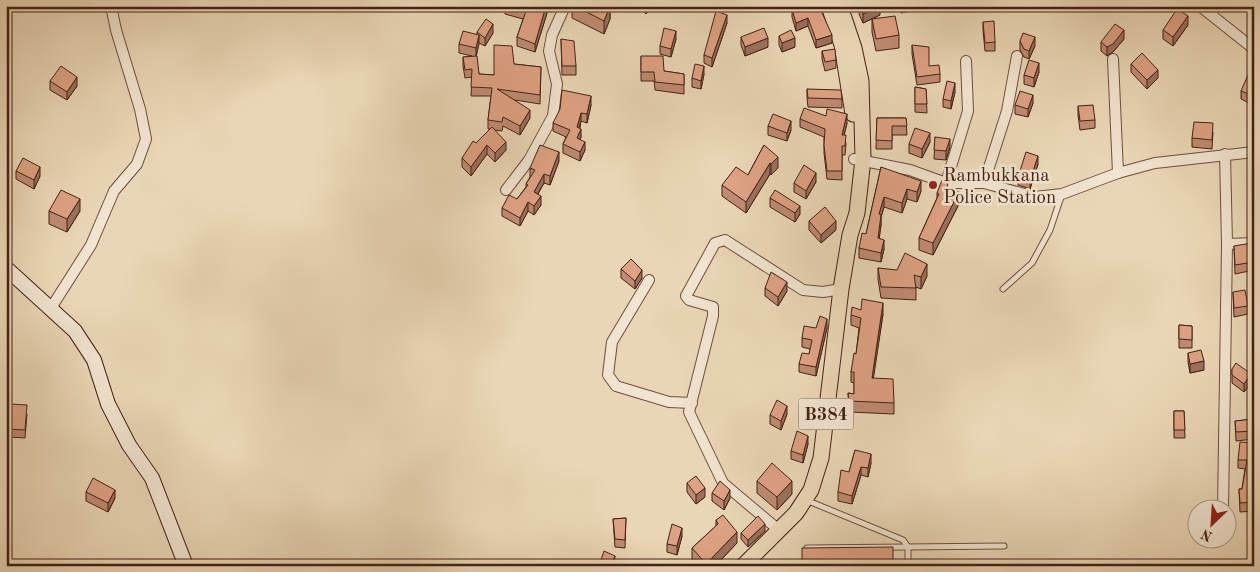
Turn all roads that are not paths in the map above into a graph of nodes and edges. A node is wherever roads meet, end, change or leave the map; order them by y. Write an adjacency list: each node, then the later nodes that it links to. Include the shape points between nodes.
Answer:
1 (111, 6): 24 (street, via 146,139 137,164 114,191 91,245)
2 (565, 6): 16 (street, via 552,35 549,51 557,84 553,116 529,160)
3 (829, 6): 12 (main road, B384, via 842,45)
4 (840, 6): 12 (main road, B384, via 861,81)
5 (1200, 6): 6 (street)
6 (1254, 49)
7 (1017, 56): 15 (street, via 1007,111)
8 (1114, 59): 13 (street)
9 (966, 61): 14 (street, via 968,111)
10 (1254, 152): 11 (street)
11 (1225, 154): 13 (street, via 1155,162); 19 (street)
12 (858, 159): 14 (street, via 910,170); 22 (main road, B384)
13 (1118, 173): 17 (street)
14 (946, 183): 15 (street)
15 (984, 183): 17 (street, via 1035,197)
16 (506, 190)
17 (1062, 194): 23 (lane, via 1050,230 1032,263)
18 (1254, 243): 19 (street)
19 (1227, 244): 27 (street)
20 (6, 268): 24 (street)
21 (649, 280): 25 (street, via 612,342 608,375 616,386 669,402)
22 (841, 289): 25 (street, via 823,292 803,290 725,240 715,243 686,296 689,300 713,307); 26 (main road, B384, via 821,458 816,479)
23 (1003, 289)
24 (51, 308): 32 (street, via 75,331 94,360 108,404 129,445 152,478)
25 (692, 403): 28 (street, via 689,412 723,483)
26 (805, 500): 28 (main road, B384); 30 (lane, via 903,540)
27 (1223, 500)
28 (780, 531): 33 (main road, B384)
29 (1004, 546): 30 (lane)
30 (908, 547): 31 (lane); 34 (lane)
31 (807, 548)
32 (186, 566)
33 (743, 566)
34 (908, 566)

